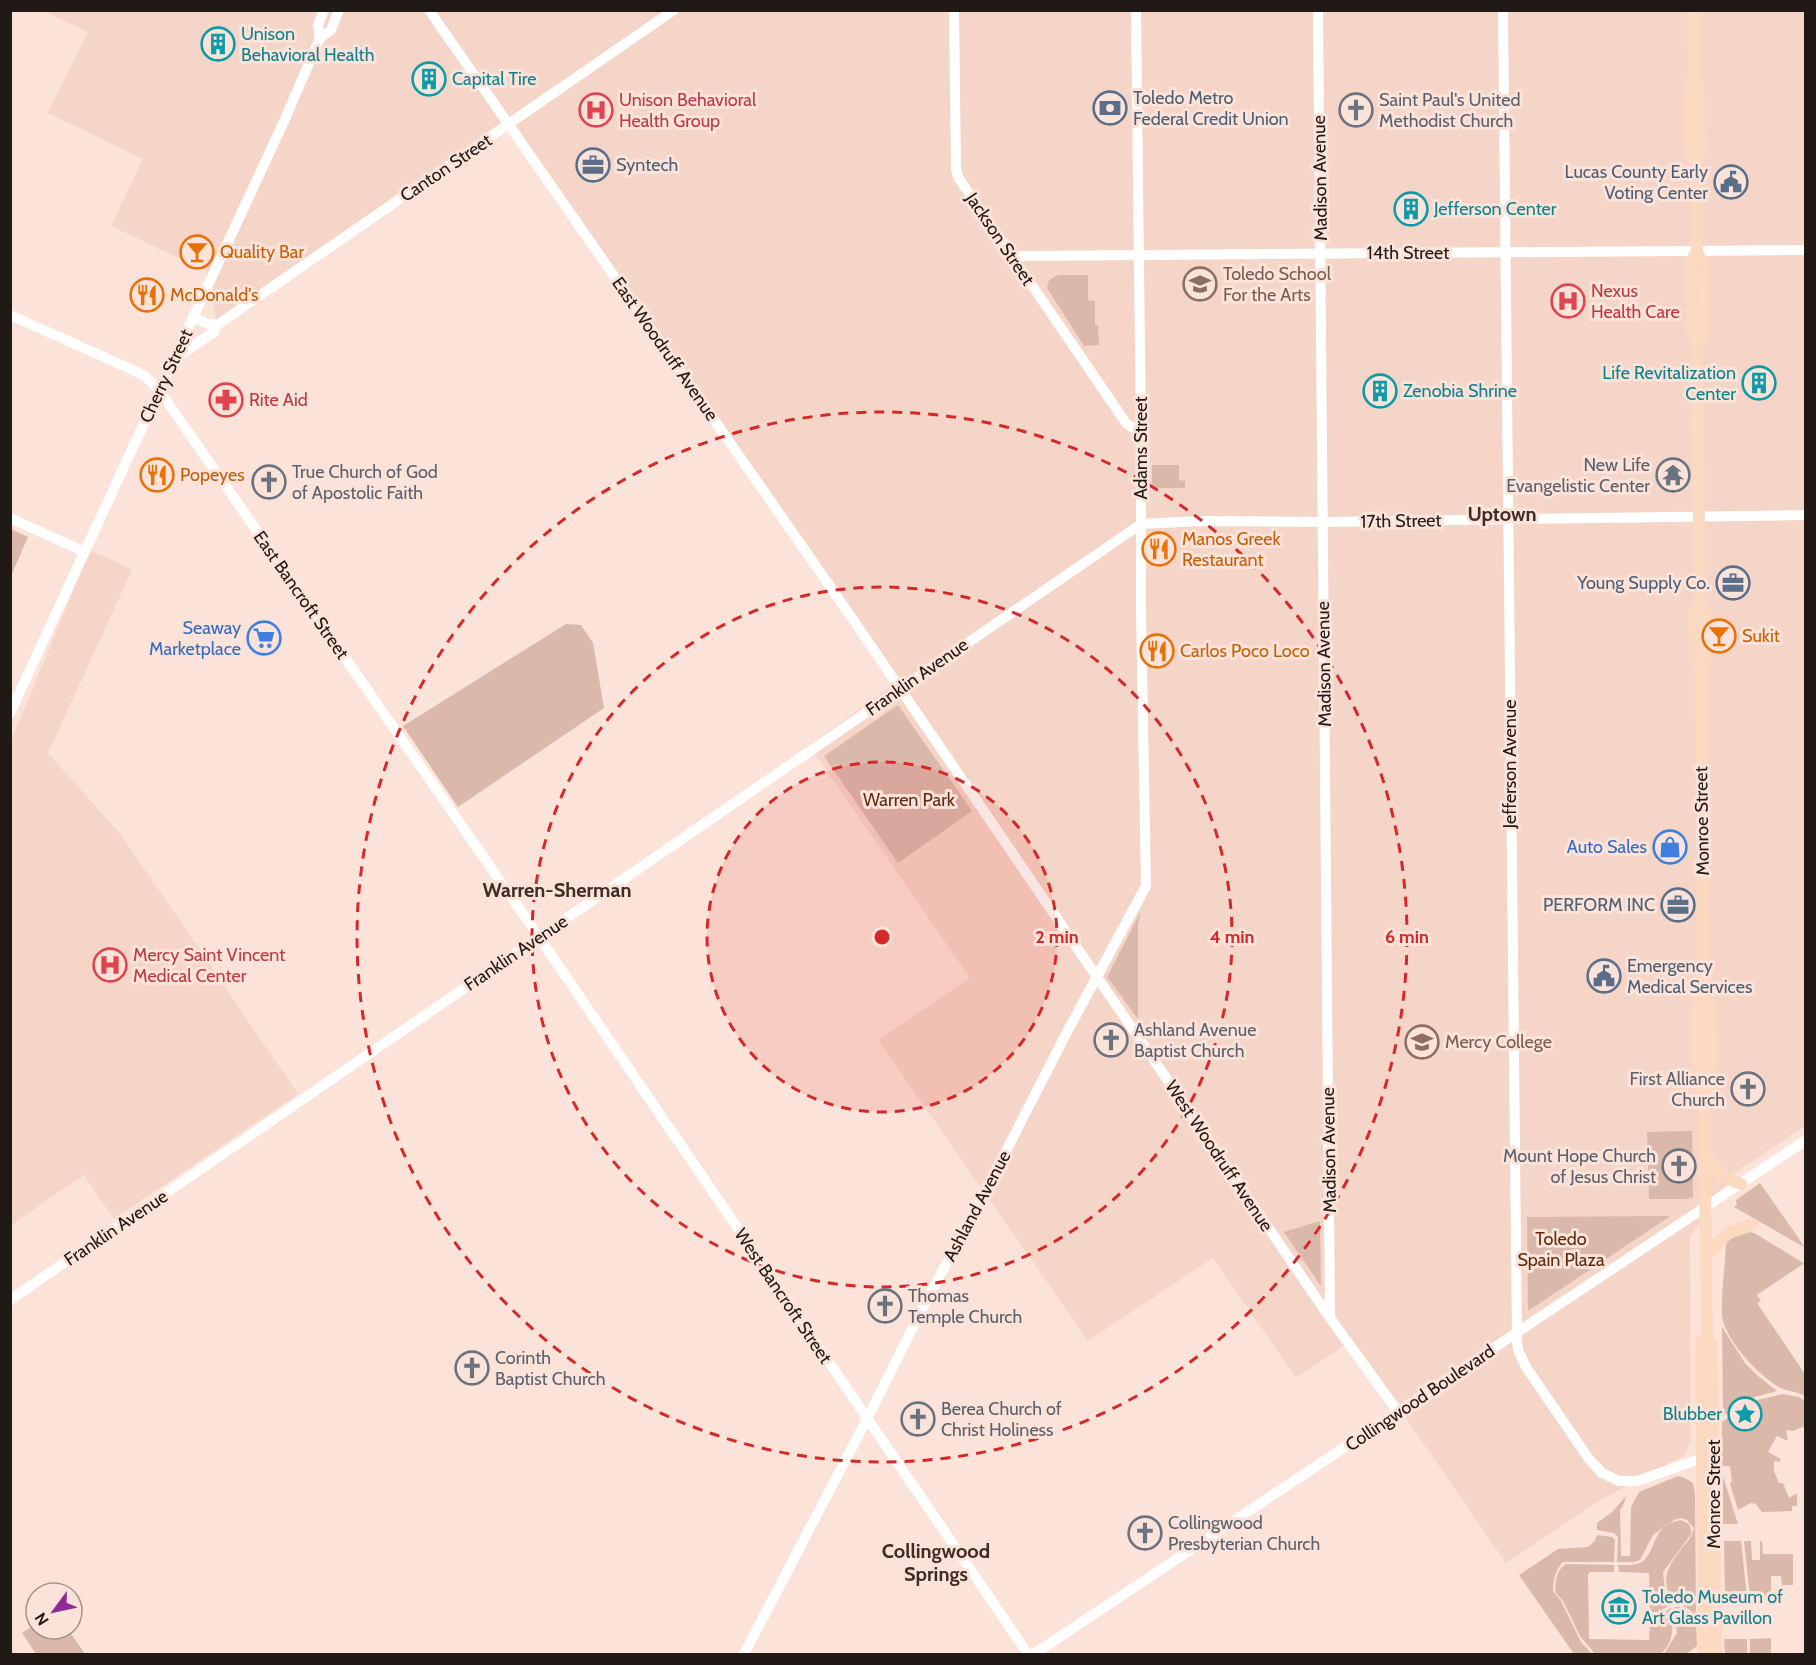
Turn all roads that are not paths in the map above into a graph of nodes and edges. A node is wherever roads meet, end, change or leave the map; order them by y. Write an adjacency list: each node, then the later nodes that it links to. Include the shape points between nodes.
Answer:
1 (324, 10): 10 (street, Cherry Street, via 318,25)
2 (339, 10): 10 (street, Cherry Street, via 331,30)
3 (429, 10): 11 (street, East Woodruff Avenue)
4 (674, 10): 11 (street, Canton Street)
5 (954, 10): 16 (street, Jackson Street, via 957,174)
6 (1136, 10): 17 (street, Adams Street)
7 (1318, 10): 15 (street, Madison Avenue)
8 (1503, 10): 14 (street, Jefferson Avenue)
9 (1693, 10): 13 (main road, Monroe Street, via 1701,150 1696,162)
10 (320, 38): 19 (street, Cherry Street)
11 (508, 125): 20 (street, Canton Street); 31 (street, East Woodruff Avenue)
12 (1806, 250): 13 (street, 14th Street)
13 (1697, 251): 14 (street, 14th Street); 26 (main road, Monroe Street, via 1703,265 1704,330 1697,339)
14 (1506, 252): 15 (street, 14th Street); 27 (street, Jefferson Avenue)
15 (1321, 254): 17 (street, 14th Street); 28 (street, Madison Avenue)
16 (1011, 256): 17 (street, 14th Street); 23 (street, Jackson Street, via 1126,423)
17 (1139, 256): 23 (street, Adams Street)
18 (10, 315): 22 (street, East Bancroft Street, via 145,376)
19 (193, 317): 20 (street); 21 (street, Cherry Street)
20 (217, 325): 21 (street, Canton Street, via 214,332)
21 (174, 359): 22 (street, Cherry Street)
22 (159, 390): 30 (street, Cherry Street); 34 (street, East Bancroft Street)
23 (1141, 434): 29 (street, Adams Street)
24 (1806, 515): 26 (street, 17th Street)
25 (10, 518): 30 (street)
26 (1699, 518): 27 (street, 17th Street); 37 (main road, Monroe Street, via 1705,662 1701,668 1704,973 1698,984 1699,1089 1704,1096)
27 (1507, 519): 28 (street, 17th Street); 44 (street, Jefferson Avenue)
28 (1323, 522): 29 (street, 17th Street); 43 (street, Madison Avenue)
29 (1141, 524): 31 (street, Franklin Avenue); 33 (street, Adams Street)
30 (85, 552): 32 (street, Cherry Street)
31 (900, 689): 34 (street, Franklin Avenue); 35 (street, West Woodruff Avenue)
32 (10, 713)
33 (1146, 886): 35 (street, Ashland Avenue)
34 (538, 937): 42 (street, Franklin Avenue); 46 (street, West Bancroft Street)
35 (1097, 975): 43 (street, West Woodruff Avenue); 46 (street, Ashland Avenue)
36 (1806, 1140): 38 (street, Collingwood Boulevard)
37 (1705, 1153): 38 (main road, via 1721,1176); 39 (main road, Monroe Street)
38 (1741, 1184): 39 (street, Collingwood Boulevard)
39 (1709, 1205): 41 (main road, Monroe Street); 44 (street, Collingwood Boulevard)
40 (1752, 1224): 41 (main road, via 1728,1233)
41 (1706, 1257): 47 (main road, Monroe Street, via 1707,1337 1701,1343)
42 (10, 1300)
43 (1330, 1318): 45 (street, West Woodruff Avenue)
44 (1517, 1332): 45 (street, Collingwood Boulevard); 47 (street, Jefferson Avenue, via 1522,1360 1595,1467 1609,1477 1637,1481)
45 (1399, 1413): 50 (street, Collingwood Boulevard)
46 (867, 1419): 48 (street, Ashland Avenue); 49 (street, West Bancroft Street)
47 (1708, 1456): 51 (main road, Monroe Street); 52 (main road, Monroe Street)
48 (744, 1654)
49 (1028, 1654)
50 (1034, 1654)
51 (1704, 1654)
52 (1716, 1654)

